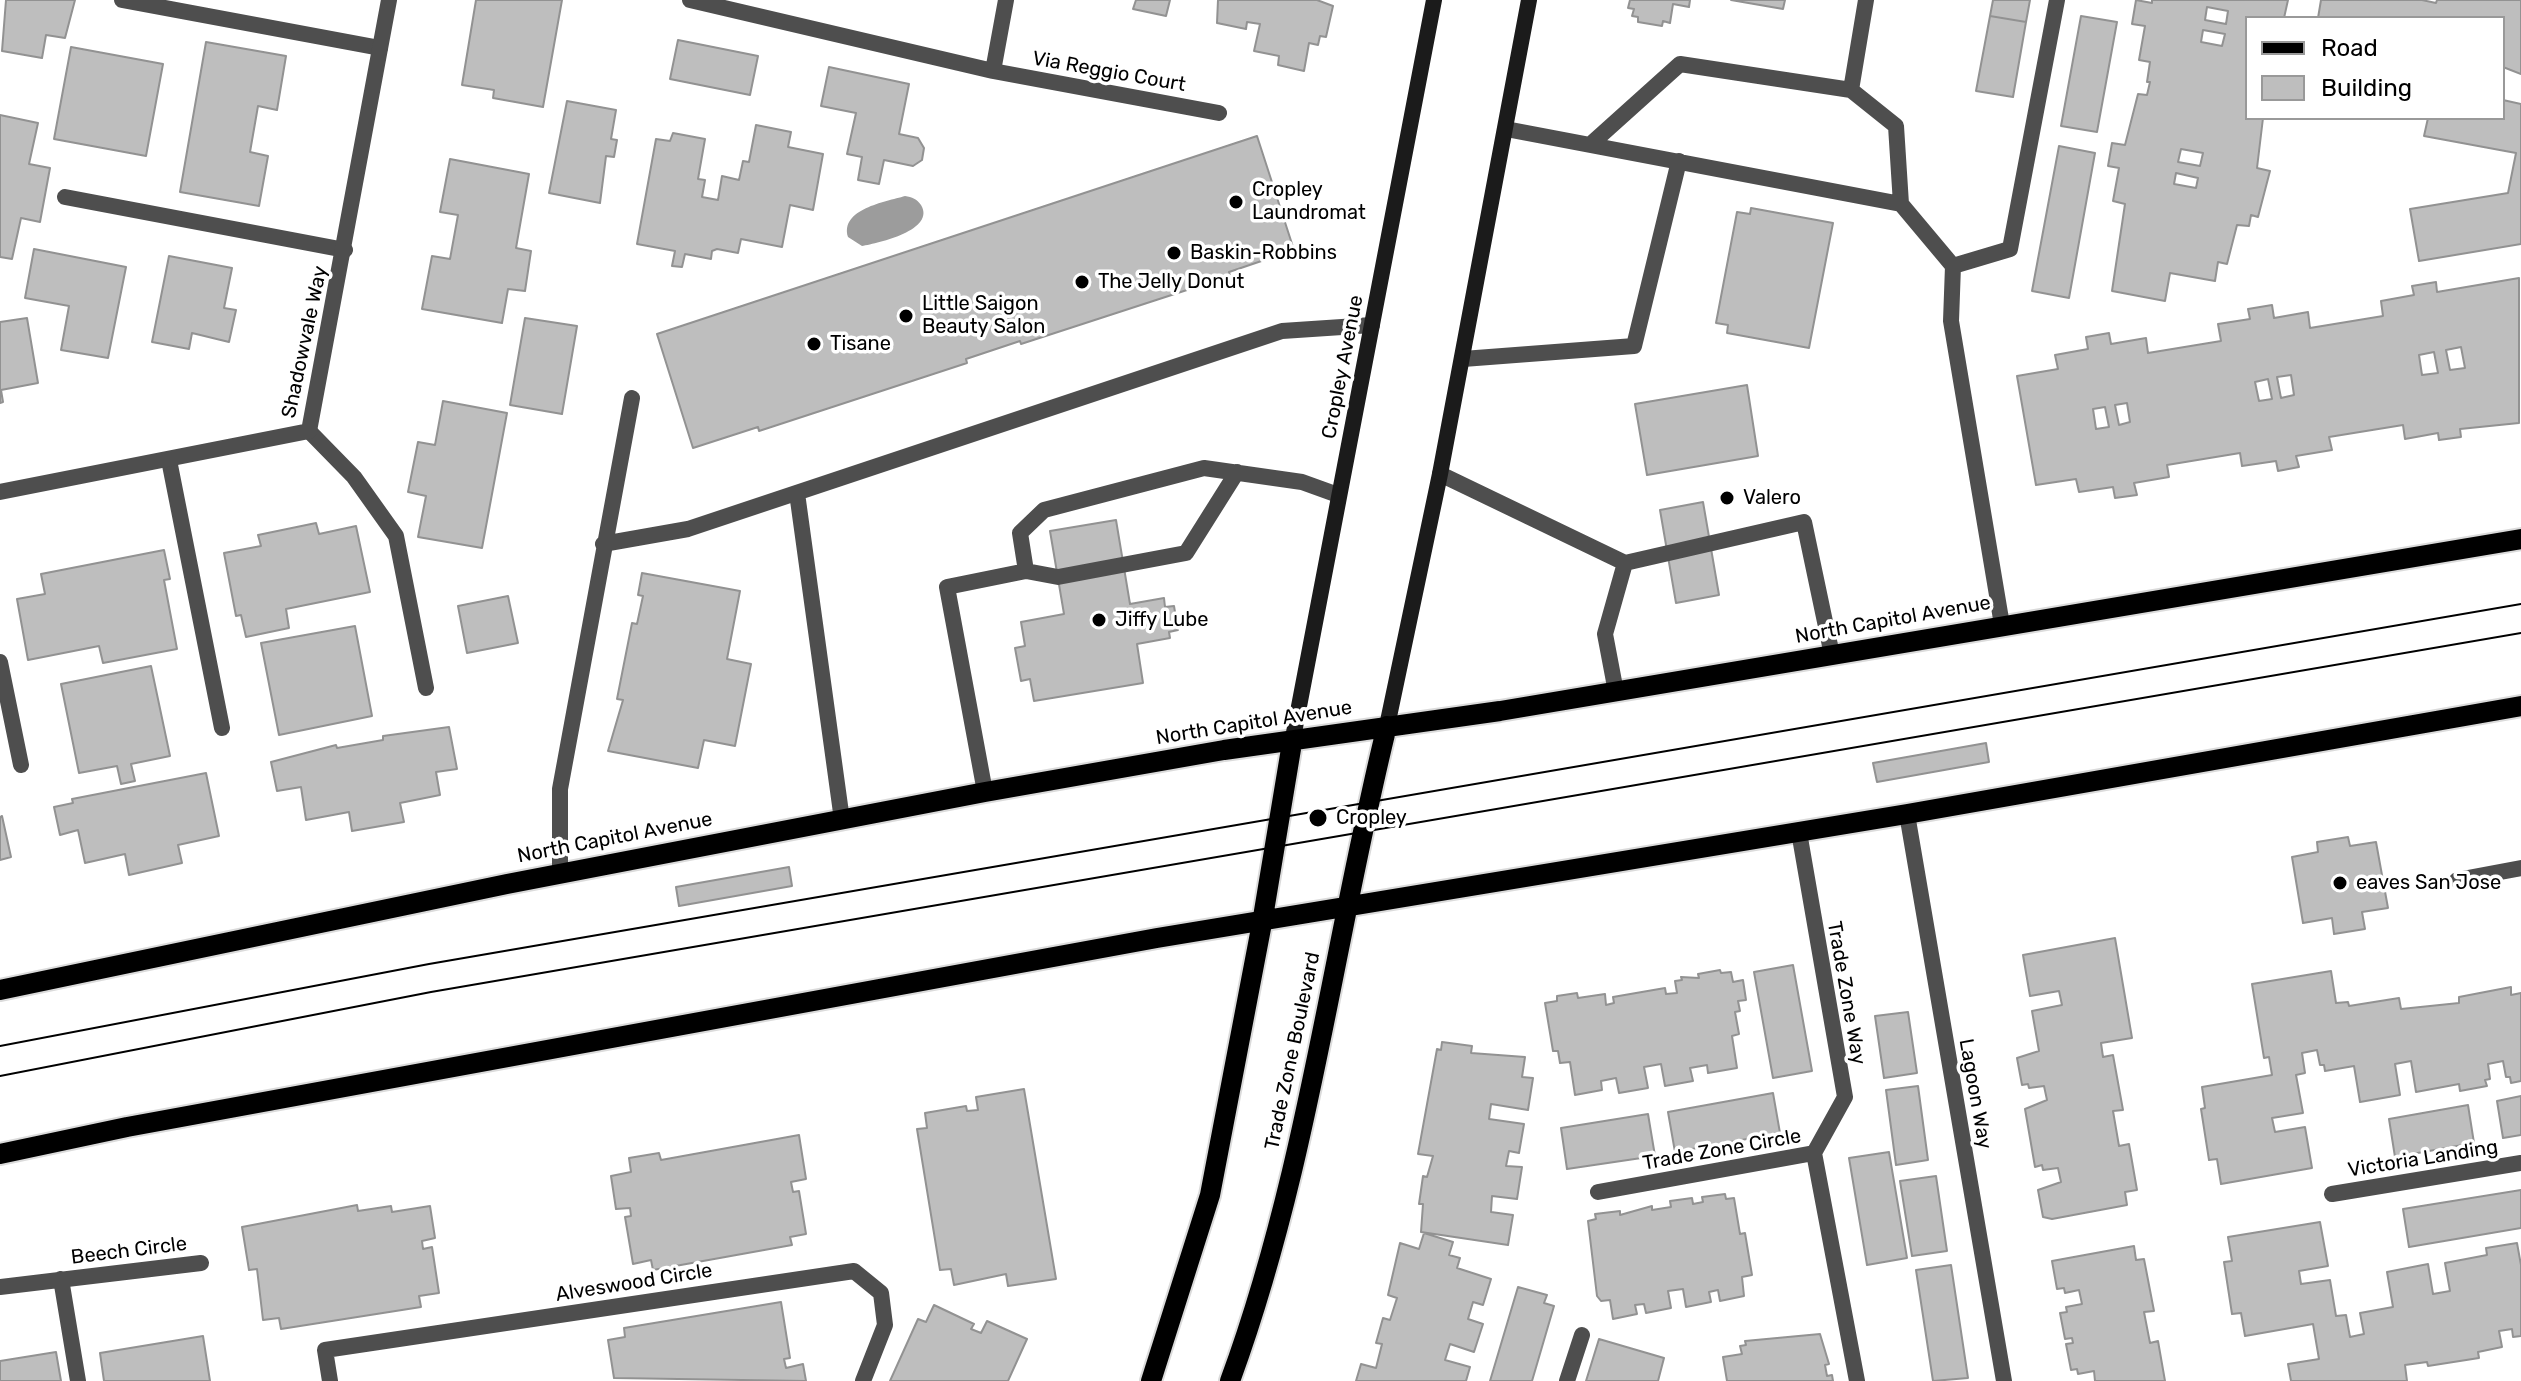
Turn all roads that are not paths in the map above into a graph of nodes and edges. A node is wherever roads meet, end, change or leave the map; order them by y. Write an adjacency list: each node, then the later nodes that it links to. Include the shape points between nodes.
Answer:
1 (122, 0): 9 (street)
2 (389, 0): 9 (street, Shadowvale Way)
3 (690, 0): 10 (street, Via Reggio Court)
4 (1006, 0): 10 (street)
5 (1434, 0): 20 (main road, Cropley Avenue)
6 (1529, 0): 13 (main road)
7 (1866, 0): 11 (street)
8 (2057, 0): 19 (street, via 2010,249)
9 (380, 48): 18 (street, Shadowvale Way)
10 (993, 71): 12 (street, Via Reggio Court)
11 (1851, 90): 14 (street, via 1680,64); 17 (street, via 1896,126)
12 (1219, 113)
13 (1506, 129): 14 (street); 21 (main road)
14 (1591, 144): 15 (street)
15 (1679, 161): 17 (street); 21 (street, via 1634,346)
16 (65, 197): 18 (street)
17 (1901, 204): 19 (street)
18 (345, 250): 23 (street, Shadowvale Way)
19 (1953, 266): 34 (street, via 1951,321)
20 (1372, 325): 28 (street, via 1282,331); 29 (main road, Cropley Avenue)
21 (1463, 359): 26 (main road)
22 (632, 398): 31 (street)
23 (309, 431): 24 (street, Shadowvale Way); 37 (street, via 354,477 396,536)
24 (169, 460): 27 (street, Shadowvale Way); 41 (street)
25 (1237, 472): 29 (street, via 1302,482); 33 (street, via 1186,553 1058,577); 33 (street, via 1204,468 1044,510 1020,533)
26 (1440, 474): 32 (street); 40 (main road)
27 (0, 492)
28 (797, 493): 31 (street, via 688,529); 46 (street)
29 (1338, 495): 42 (main road, Cropley Avenue)
30 (2521, 539): 34 (main road, North Capitol Avenue)
31 (603, 544): 49 (street, via 560,789)
32 (1625, 563): 35 (street, via 1804,522); 38 (street, via 1605,634)
33 (1026, 571): 44 (street, via 947,587)
34 (2002, 625): 35 (main road, North Capitol Avenue)
35 (1832, 655): 38 (main road, North Capitol Avenue)
36 (0, 662): 43 (street)
37 (426, 688)
38 (1616, 692): 40 (main road, North Capitol Avenue)
39 (2521, 706): 45 (main road)
40 (1387, 726): 42 (main road, North Capitol Avenue); 51 (main road, Trade Zone Boulevard)
41 (222, 728)
42 (1292, 743): 44 (main road, North Capitol Avenue); 52 (main road)
43 (21, 765)
44 (985, 792): 46 (main road, North Capitol Avenue)
45 (1907, 814): 47 (main road); 70 (street, Lagoon Way)
46 (842, 820): 49 (main road, North Capitol Avenue)
47 (1799, 832): 51 (main road); 54 (street, Trade Zone Way, via 1845,1097)
48 (2521, 868): 50 (street)
49 (560, 873): 53 (main road, North Capitol Avenue)
50 (2457, 880)
51 (1348, 907): 52 (main road); 67 (main road, Trade Zone Boulevard, via 1288,1196)
52 (1262, 923): 55 (main road); 66 (main road, via 1210,1195)
53 (0, 990)
54 (1814, 1153): 57 (street, Trade Zone Circle); 69 (street, Trade Zone Circle)
55 (0, 1154)
56 (2521, 1163): 58 (street, Victoria Landing)
57 (1598, 1192)
58 (2332, 1194)
59 (201, 1263): 60 (street, Beech Circle)
60 (61, 1279): 61 (street, Beech Circle); 63 (street, Beech Circle)
61 (0, 1287)
62 (1582, 1335): 68 (street)
63 (78, 1381)
64 (330, 1381): 65 (street, Alveswood Circle, via 325,1350 854,1271 881,1293 885,1325)
65 (863, 1381)
66 (1151, 1381)
67 (1230, 1381)
68 (1567, 1381)
69 (1857, 1381)
70 (2004, 1381)

